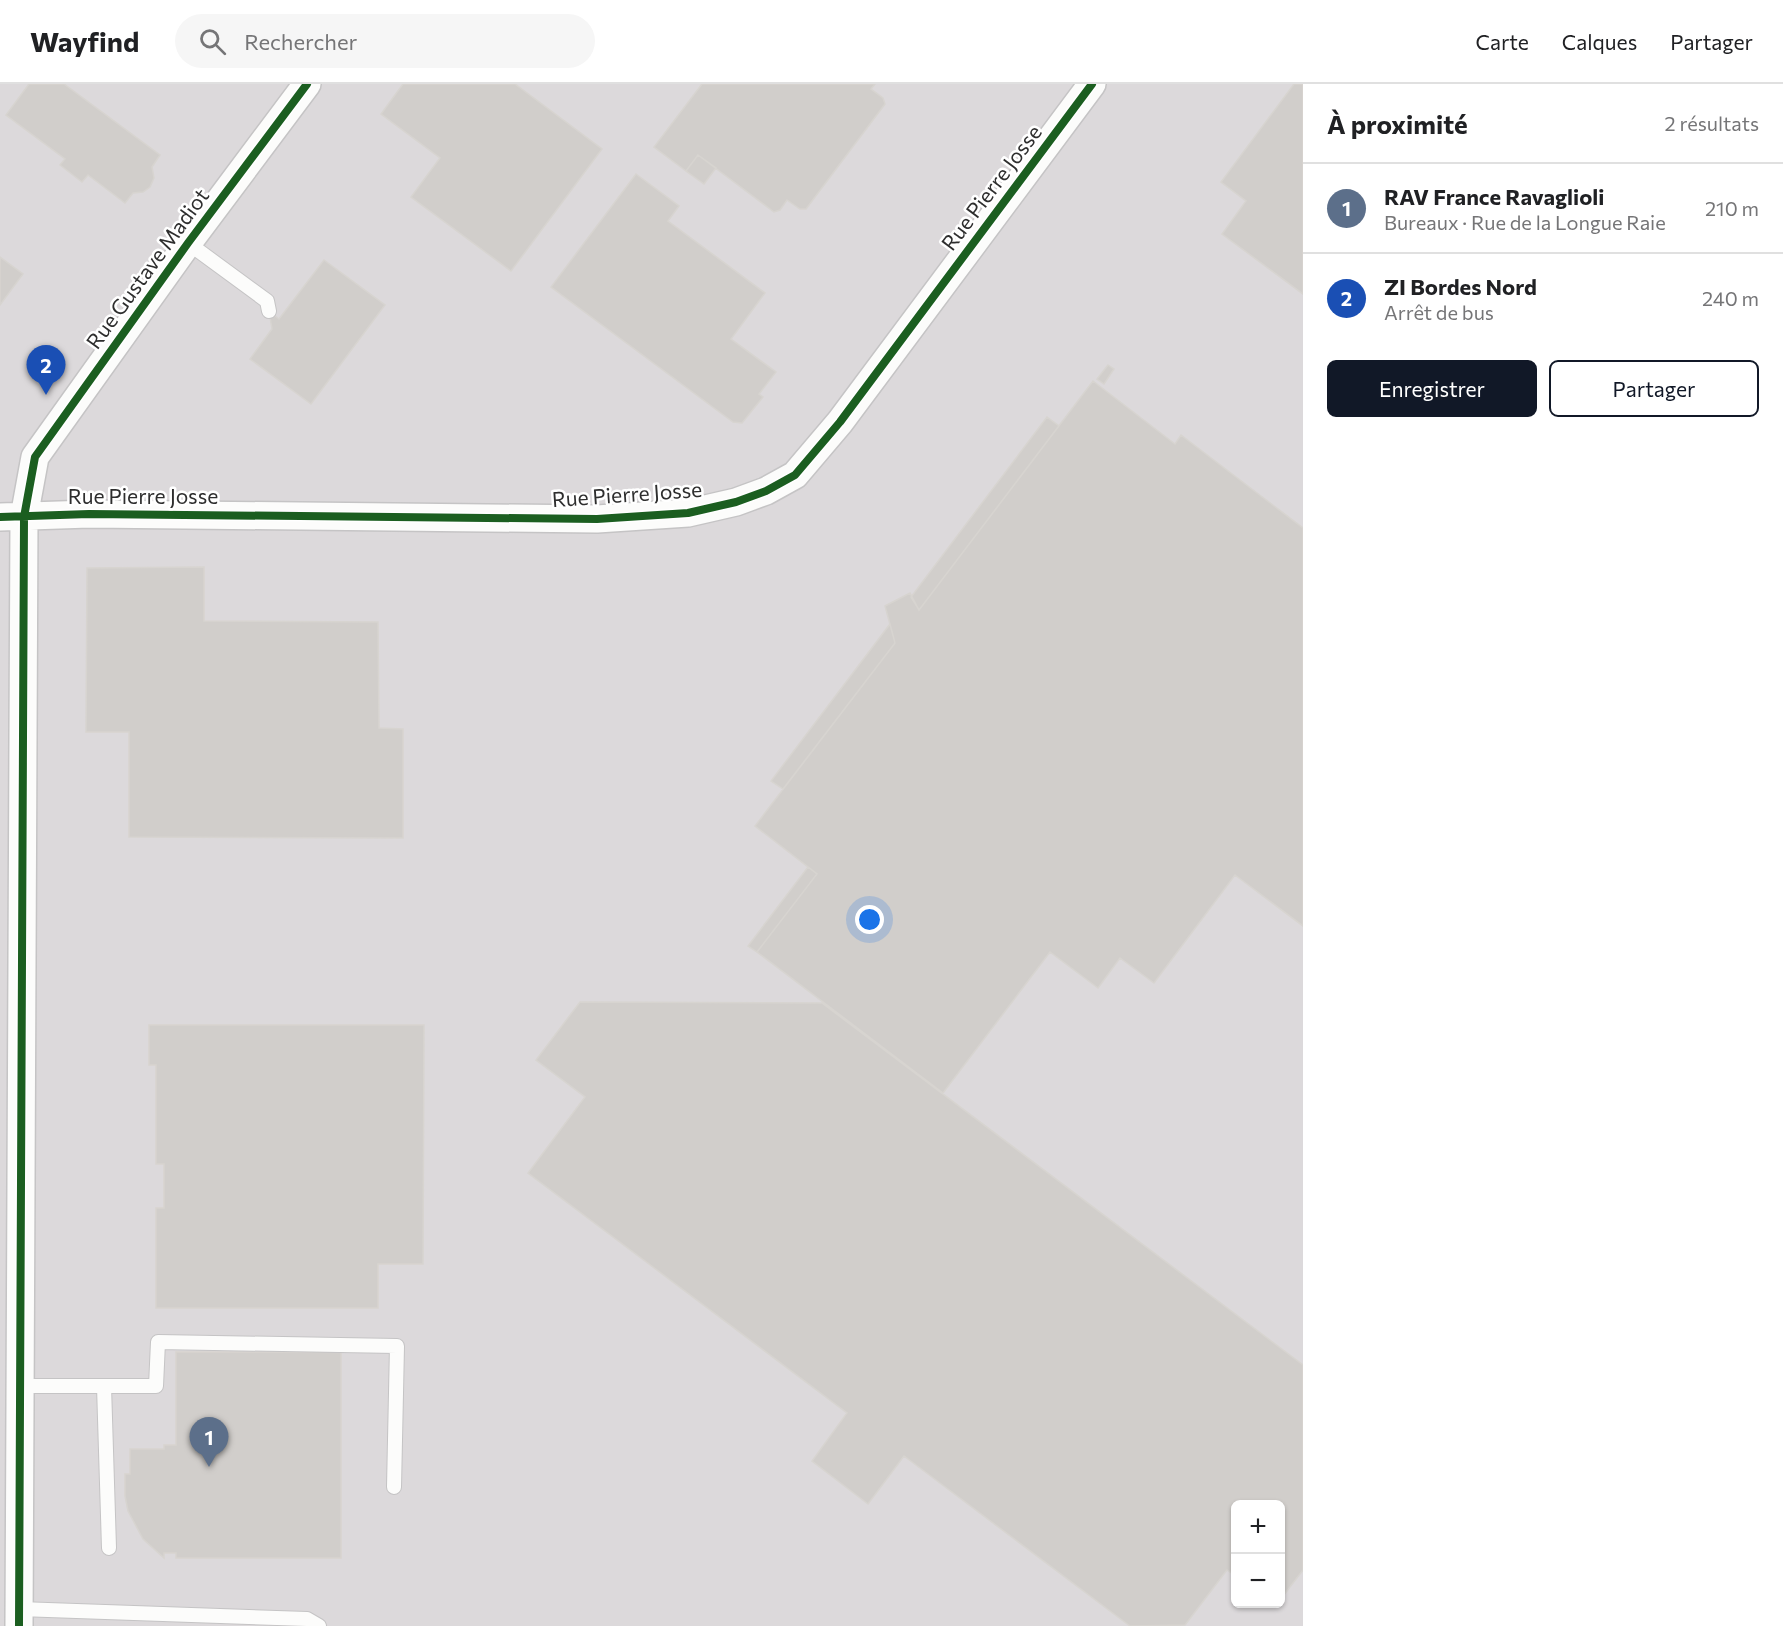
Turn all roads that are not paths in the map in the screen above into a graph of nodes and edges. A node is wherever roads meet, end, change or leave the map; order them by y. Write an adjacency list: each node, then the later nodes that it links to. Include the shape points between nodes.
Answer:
1 (307, 84): 3 (street, Rue Gustave Madiot)
2 (1092, 84): 5 (street, Rue Pierre Josse, via 840,422 795,475 766,491 688,513 597,519 90,514)
3 (188, 243): 4 (lane, via 267,301); 5 (street, Rue Gustave Madiot, via 35,458)
4 (269, 311)
5 (12, 517): 6 (street, Rue Gustave Madiot)
6 (20, 1386): 7 (lane); 10 (street, Rue Gustave Madiot)
7 (104, 1386): 8 (lane, via 156,1386 158,1342 396,1346); 9 (lane)
8 (394, 1486)
9 (110, 1548)
10 (19, 1617): 11 (lane, via 307,1619)
11 (319, 1626)

